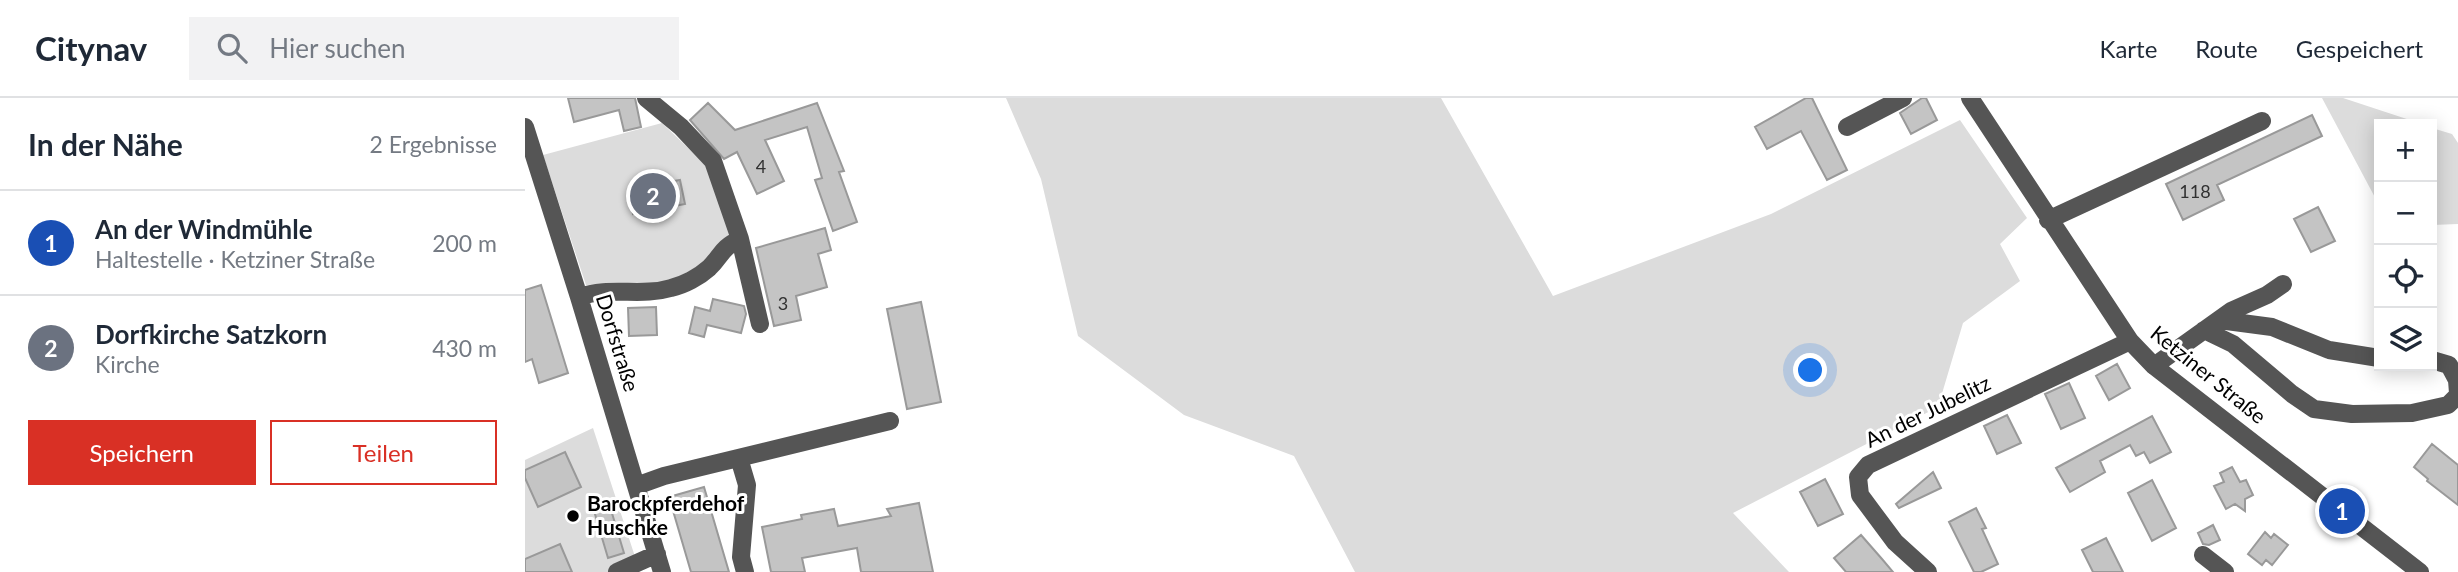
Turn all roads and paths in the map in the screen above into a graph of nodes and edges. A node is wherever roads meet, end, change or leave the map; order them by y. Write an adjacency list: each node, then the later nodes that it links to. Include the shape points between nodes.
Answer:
1 (646, 98): 8 (street, via 713,161)
2 (1903, 98): 6 (street)
3 (1970, 98): 7 (street, Ketziner Straße)
4 (2262, 121): 7 (street)
5 (525, 127): 10 (street, Dorfstraße)
6 (1847, 127)
7 (2048, 220): 13 (street, Ketziner Straße)
8 (740, 239): 10 (street, via 725,247 693,279 669,289 597,290); 11 (street)
9 (2283, 284): 12 (street)
10 (579, 297): 20 (street, Dorfstraße)
11 (759, 324)
12 (2212, 325): 14 (street, via 2272,327 2329,350); 16 (street); 17 (street, via 2314,409 2412,413 2448,405)
13 (2130, 341): 16 (street, Ketziner Straße); 26 (street, An der Jubelitz, via 1868,465 1858,477 1860,495 1895,542)
14 (2374, 357)
15 (2437, 361): 17 (street, via 2449,365)
16 (2154, 366): 28 (street, Ketziner Straße)
17 (2458, 394)
18 (890, 421): 19 (street)
19 (739, 458): 20 (street); 25 (street, via 747,485 741,557)
20 (636, 485): 21 (street, Dorfstraße)
21 (657, 554): 23 (street); 24 (street, Dorfstraße)
22 (2203, 555): 27 (street)
23 (617, 572)
24 (662, 572)
25 (745, 572)
26 (1928, 572)
27 (2225, 572)
28 (2420, 572)

